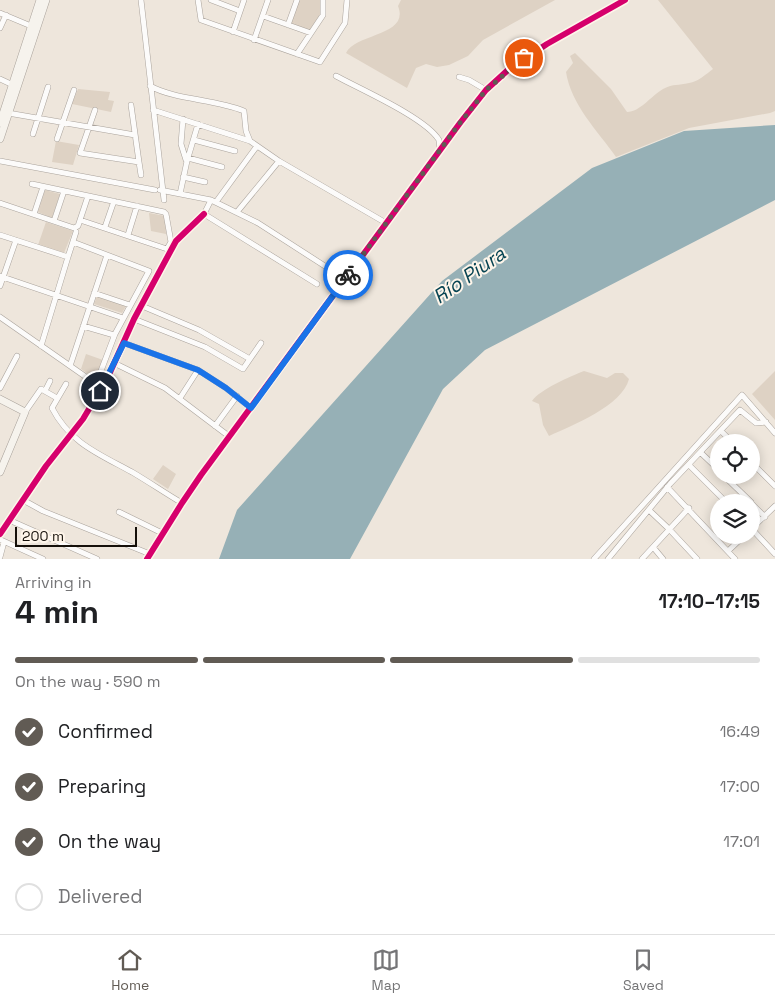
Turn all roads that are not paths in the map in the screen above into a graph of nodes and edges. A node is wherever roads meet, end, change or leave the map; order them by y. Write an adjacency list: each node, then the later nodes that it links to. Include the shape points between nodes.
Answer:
1 (40, 0): 19 (street)
2 (46, 0): 28 (street)
3 (141, 0): 29 (street)
4 (198, 0): 21 (street, via 201,20)
5 (211, 0): 12 (street)
6 (244, 0): 13 (street)
7 (268, 0): 16 (street)
8 (297, 0): 18 (street)
9 (323, 0): 22 (street, via 322,15)
10 (346, 0): 17 (street)
11 (625, 0): 32 (street, via 524,58)
12 (219, 2): 13 (street)
13 (240, 11): 21 (street)
14 (350, 13): 17 (street)
15 (3, 14): 19 (street); 20 (street)
16 (263, 16): 18 (street); 23 (street)
17 (345, 22): 24 (street, via 320,62)
18 (288, 25): 22 (street)
19 (31, 26): 28 (street)
20 (0, 28)
21 (233, 32): 23 (street)
22 (311, 33): 24 (street)
23 (254, 40): 24 (street)
24 (297, 54)
25 (336, 76): 52 (street, via 427,128 439,140)
26 (459, 77): 32 (street)
27 (0, 79): 28 (street)
28 (15, 86): 36 (street); 40 (street)
29 (150, 86): 35 (street); 42 (street, via 244,111)
30 (48, 87): 37 (street)
31 (74, 90): 39 (street)
32 (486, 90): 52 (street)
33 (131, 105): 45 (street)
34 (95, 110): 43 (street)
35 (153, 110): 38 (street); 64 (street)
36 (8, 113): 37 (street); 47 (street)
37 (38, 118): 39 (street); 44 (street)
38 (183, 119): 41 (street); 54 (street, via 181,144)
39 (63, 122): 43 (street); 48 (street)
40 (0, 123)
41 (198, 124): 46 (street); 49 (street)
42 (245, 125): 46 (street); 50 (street)
43 (90, 128): 45 (street); 57 (street, via 80,153)
44 (33, 134)
45 (135, 135): 57 (street)
46 (234, 136): 50 (street)
47 (0, 139)
48 (58, 139)
49 (194, 140): 53 (street); 54 (street)
50 (250, 141): 51 (street)
51 (257, 146): 56 (street); 70 (street)
52 (440, 150): 78 (street)
53 (235, 151)
54 (187, 159): 58 (street); 60 (street)
55 (0, 161): 64 (street)
56 (279, 161): 73 (street); 78 (street)
57 (139, 162): 59 (street)
58 (222, 167)
59 (141, 175)
60 (183, 177): 61 (street); 66 (street)
61 (205, 182)
62 (32, 184): 63 (street)
63 (44, 186): 65 (street); 74 (street)
64 (158, 190): 66 (street); 68 (street)
65 (64, 191): 67 (street); 77 (street)
66 (180, 194): 70 (street)
67 (88, 196): 69 (street); 76 (street)
68 (164, 200)
69 (114, 201): 72 (street); 79 (street)
70 (214, 201): 73 (street); 75 (street)
71 (0, 203): 74 (street)
72 (138, 206): 82 (street); 82 (street, via 166,212 171,242 167,248)
73 (238, 212): 88 (street)
74 (34, 214): 77 (street)
75 (204, 214): 89 (street); 95 (street, via 176,241)
76 (80, 220): 77 (street, via 74,228); 79 (street)
77 (54, 221)
78 (386, 223): 88 (street)
79 (105, 227): 82 (street)
80 (76, 232): 84 (street)
81 (0, 234): 83 (street)
82 (128, 235)
83 (16, 240): 86 (street); 87 (street)
84 (73, 242): 85 (street); 86 (street)
85 (107, 255): 91 (street); 93 (street, via 149,272)
86 (68, 257): 92 (street)
87 (2, 276): 90 (street); 92 (street)
88 (345, 279): 117 (street)
89 (317, 284)
90 (0, 286)
91 (94, 293): 93 (street); 94 (street)
92 (56, 295): 94 (street); 103 (street)
93 (130, 305): 97 (street)
94 (90, 306): 97 (street); 99 (street)
95 (142, 306): 98 (street); 105 (street, via 199,330)
96 (0, 317): 103 (street)
97 (123, 318): 100 (street)
98 (134, 319): 101 (street); 105 (street, via 205,347 243,369)
99 (83, 326): 100 (street); 107 (street)
100 (114, 336): 107 (street, via 96,384)
101 (124, 343): 106 (street); 108 (street)
102 (261, 343): 105 (street)
103 (41, 346): 107 (street)
104 (17, 356): 111 (street)
105 (250, 359)
106 (114, 363): 115 (street); 124 (street, via 83,419)
107 (70, 366)
108 (198, 370): 113 (street); 115 (street)
109 (50, 381): 112 (street)
110 (66, 384): 114 (street)
111 (0, 388)
112 (43, 390): 114 (street); 118 (street)
113 (237, 396): 117 (street); 120 (street)
114 (57, 398): 124 (street, via 52,408)
115 (180, 398): 120 (street)
116 (0, 399): 118 (street)
117 (251, 408): 125 (street)
118 (25, 412): 130 (street)
119 (766, 422): 121 (street, via 756,423 740,410); 122 (street); 131 (street, via 742,395)
120 (215, 426): 125 (street)
121 (721, 431): 123 (street); 126 (street)
122 (775, 433)
123 (724, 434)
124 (70, 435): 137 (street); 138 (street)
125 (230, 437): 138 (street)
126 (701, 453): 127 (street); 128 (street)
127 (710, 462)
128 (689, 465): 134 (street); 135 (street)
129 (760, 471): 133 (street)
130 (0, 472)
131 (664, 481): 134 (street); 160 (street)
132 (732, 484): 136 (street)
133 (775, 486)
134 (668, 488): 140 (street); 141 (street)
135 (718, 494)
136 (742, 494)
137 (23, 500): 145 (street); 157 (street, via 43,512)
138 (182, 503): 148 (street)
139 (775, 506): 144 (street)
140 (689, 508): 147 (street); 153 (street)
141 (650, 511): 147 (street); 161 (street)
142 (119, 512): 148 (street)
143 (760, 512): 144 (street)
144 (764, 516): 146 (street)
145 (10, 520): 150 (street); 159 (street)
146 (760, 520)
147 (669, 528): 152 (street); 164 (street)
148 (162, 534): 157 (street)
149 (760, 538): 154 (street)
150 (2, 539): 155 (street); 156 (street)
151 (735, 544): 153 (street)
152 (653, 547): 162 (street); 163 (street)
153 (728, 551): 165 (street)
154 (775, 554)
155 (27, 556): 158 (street)
156 (0, 557)
157 (148, 557)
158 (43, 559)
159 (97, 559)
160 (594, 559)
161 (608, 559)
162 (642, 559)
163 (664, 559)
164 (697, 559)
165 (735, 559)

